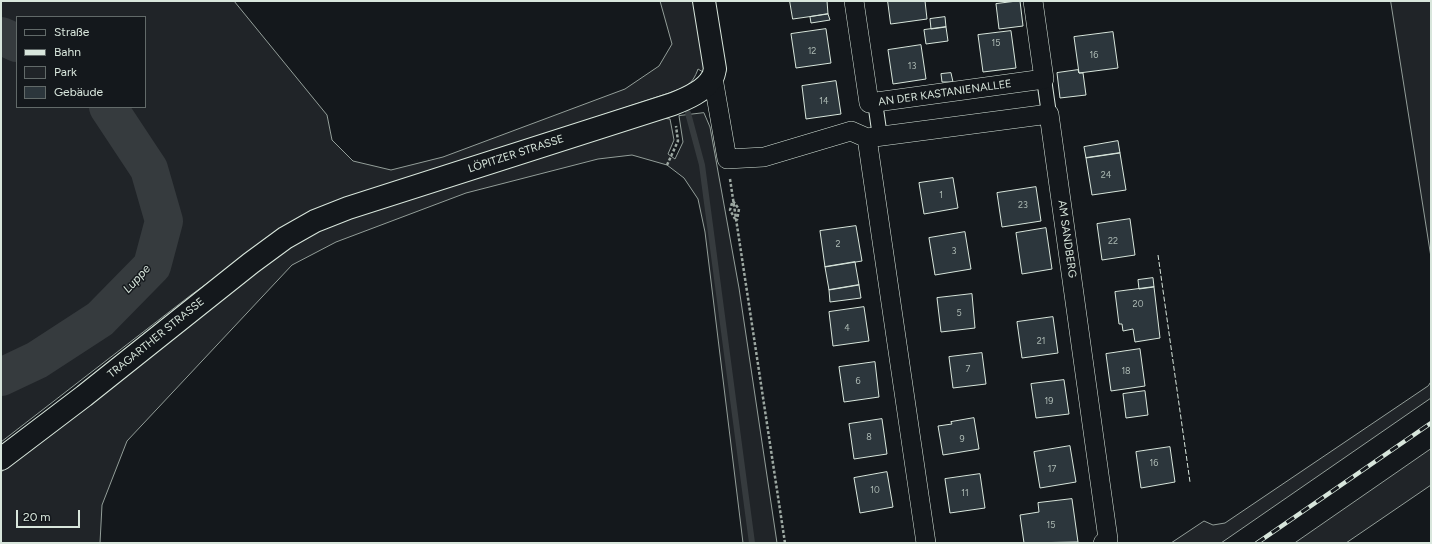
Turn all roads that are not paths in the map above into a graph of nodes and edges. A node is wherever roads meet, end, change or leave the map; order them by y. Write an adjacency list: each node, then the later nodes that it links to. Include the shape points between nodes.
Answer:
1 (704, 1): 4 (street, via 715,69)
2 (854, 1): 6 (street, AN DER KASTANIENALLEE, via 869,103)
3 (1033, 1): 5 (street)
4 (713, 78): 8 (street, via 727,159 764,157 852,131); 9 (street, LÖPITZER STRASSE, via 704,87 673,104 355,205)
5 (1044, 79): 6 (street, AN DER KASTANIENALLEE); 7 (street)
6 (875, 102): 8 (street)
7 (1049, 114): 8 (street); 12 (street, AM SANDBERG, via 1108,539)
8 (873, 138): 11 (street)
9 (315, 221): 10 (street, TRAGARTHER STRASSE, via 285,238 251,263)
10 (1, 459)
11 (926, 543)
12 (1103, 543)

